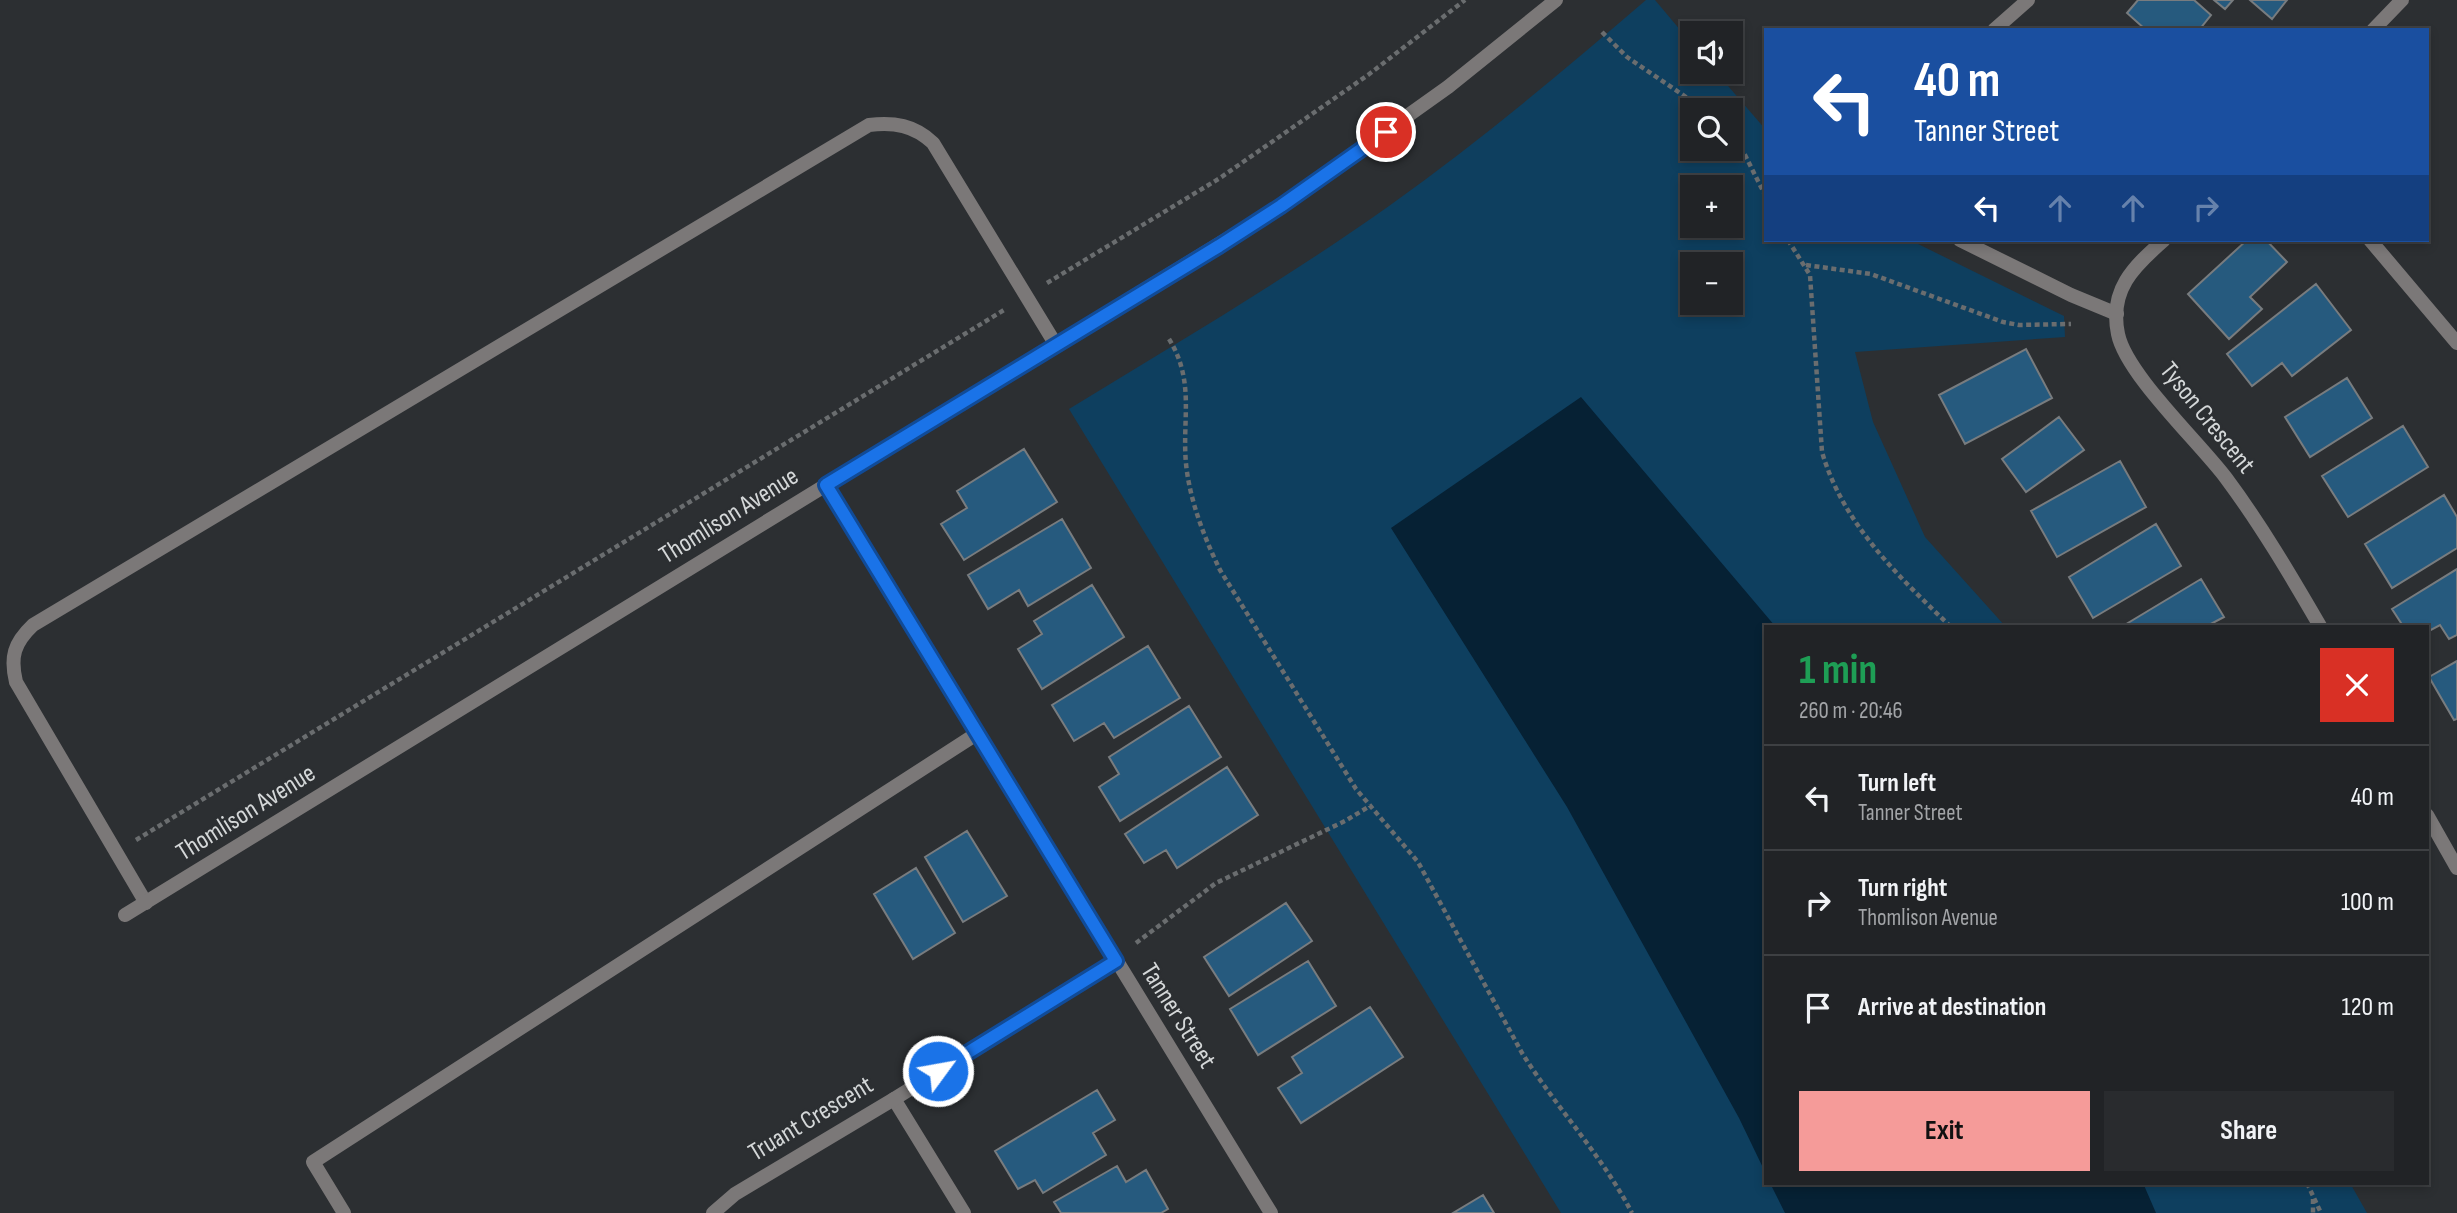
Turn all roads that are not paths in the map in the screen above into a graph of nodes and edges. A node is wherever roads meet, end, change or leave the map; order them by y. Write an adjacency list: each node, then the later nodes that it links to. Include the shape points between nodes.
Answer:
1 (1556, 0): 11 (street, Thomlison Avenue, via 1344,163)
2 (2028, 0): 4 (street)
3 (2402, 0): 5 (street)
4 (1996, 28)
5 (2375, 28)
6 (1964, 242): 9 (street)
7 (2162, 242): 9 (street, via 2128,276 2119,293)
8 (2372, 242): 10 (street)
9 (2117, 319): 13 (street, Tyson Crescent, via 2125,354 2225,477)
10 (2457, 344)
11 (1056, 345): 12 (street, Thomlison Avenue); 17 (street, via 933,143 892,122 869,125 33,625 15,650 16,682)
12 (826, 485): 14 (street, Tanner Street); 17 (street, Thomlison Avenue)
13 (2319, 625)
14 (978, 733): 19 (street, Tanner Street); 21 (street, via 313,1162)
15 (2429, 819): 16 (street)
16 (2457, 868)
17 (146, 903): 18 (street, Thomlison Avenue)
18 (125, 915)
19 (1116, 961): 20 (street, Truant Crescent); 24 (street, Tanner Street)
20 (894, 1099): 22 (street, Truant Crescent, via 734,1194); 23 (street)
21 (344, 1213)
22 (713, 1213)
23 (964, 1213)
24 (1271, 1213)

